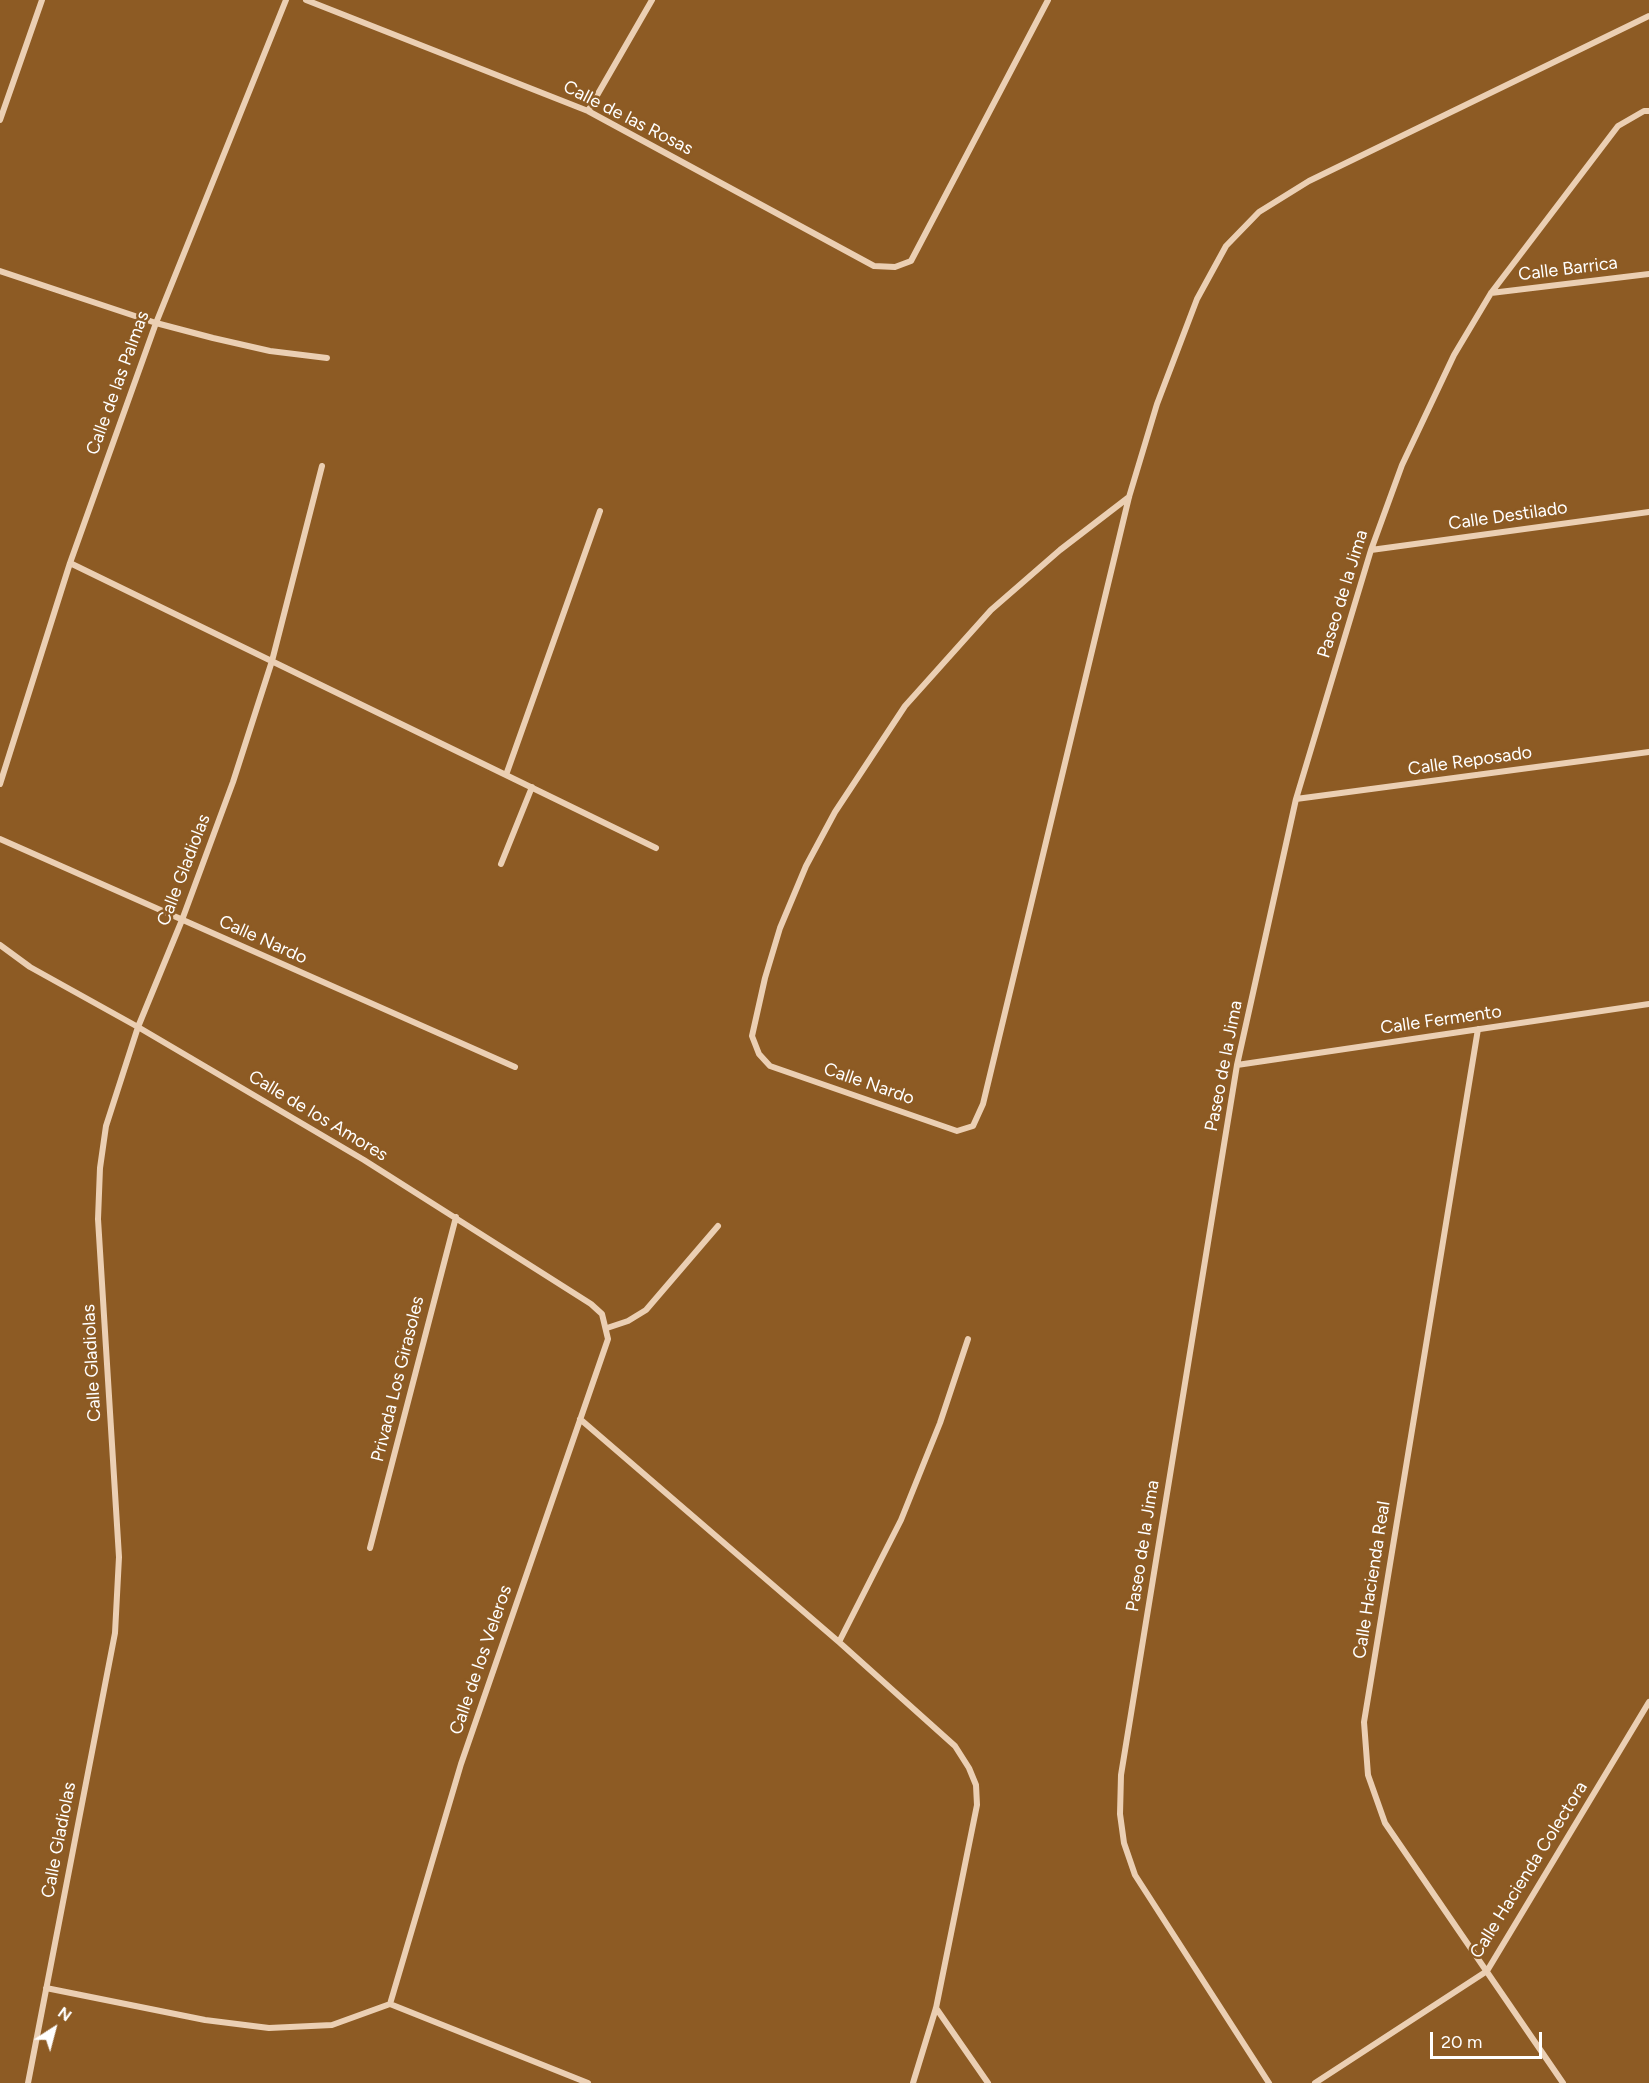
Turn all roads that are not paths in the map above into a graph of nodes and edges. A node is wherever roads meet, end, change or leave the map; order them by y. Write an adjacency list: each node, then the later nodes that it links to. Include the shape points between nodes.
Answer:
1 (42, 0): 9 (street)
2 (286, 0): 13 (street, Calle de las Palmas)
3 (306, 0): 7 (street, Calle de las Rosas)
4 (652, 0): 7 (street)
5 (1048, 0): 7 (street, Calle de las Rosas, via 911,261 895,267 874,266)
6 (1649, 16): 16 (street, via 1309,181 1259,212 1226,246 1197,299 1157,404)
7 (588, 111)
8 (1649, 111): 12 (street, Paseo de la Jima, via 1618,126)
9 (0, 120)
10 (0, 272): 13 (street)
11 (1649, 274): 12 (street, Calle Barrica)
12 (1491, 293): 19 (street, Paseo de la Jima, via 1454,355 1402,465)
13 (156, 323): 14 (street, via 270,351); 20 (street, Calle de las Palmas)
14 (327, 358)
15 (322, 466): 21 (street, Calle Gladiolas)
16 (1129, 497): 16 (street, Calle Nardo, via 983,1104 973,1126 957,1131 770,1066 759,1054 752,1036 765,978 806,866 835,812 905,706 991,610 1059,550)
17 (600, 511): 23 (street)
18 (1649, 512): 19 (street, Calle Destilado)
19 (1371, 550): 26 (street, Paseo de la Jima)
20 (70, 563): 21 (street); 24 (street, Calle de las Palmas)
21 (272, 661): 23 (street); 30 (street, Calle Gladiolas)
22 (1649, 752): 26 (street, Calle Reposado)
23 (506, 775): 25 (street)
24 (0, 784)
25 (532, 787): 28 (street); 29 (street)
26 (1296, 799): 35 (street, Paseo de la Jima)
27 (0, 839): 30 (street, Calle Nardo)
28 (656, 848)
29 (501, 864)
30 (182, 920): 33 (street, Calle Gladiolas); 36 (street, Calle Nardo)
31 (0, 945): 33 (street, Calle de los Amores, via 30,967)
32 (1649, 1004): 34 (street, Calle Fermento)
33 (138, 1026): 37 (street, Calle de los Amores); 46 (street, Calle Gladiolas, via 106,1126 98,1219 119,1557 115,1633)
34 (1478, 1029): 35 (street, Calle Fermento); 45 (street, Calle Hacienda Real, via 1364,1722 1368,1775 1385,1822)
35 (1237, 1065): 53 (street, Paseo de la Jima, via 1121,1774 1120,1814 1124,1843 1135,1875)
36 (515, 1066)
37 (456, 1217): 39 (street, Calle de los Amores, via 591,1304 602,1314); 42 (street, Privada Los Girasoles)
38 (718, 1226): 39 (street, via 646,1310)
39 (607, 1328): 41 (street, Calle de los Veleros, via 608,1339)
40 (968, 1339): 43 (street, via 901,1520)
41 (580, 1419): 43 (street); 47 (street, Calle de los Veleros, via 461,1764)
42 (370, 1548)
43 (839, 1641): 48 (street, via 955,1746 976,1785 977,1804)
44 (1649, 1702): 45 (street, Calle Hacienda Colectora)
45 (1486, 1971): 54 (street, Calle Hacienda Colectora); 55 (street, Calle Hacienda Real)
46 (46, 1988): 47 (street, via 205,2020 268,2028 332,2025); 49 (street, Calle Gladiolas)
47 (390, 2004): 50 (street)
48 (936, 2008): 51 (street); 52 (street)
49 (28, 2083)
50 (588, 2083)
51 (913, 2083)
52 (988, 2083)
53 (1269, 2083)
54 (1314, 2083)
55 (1563, 2083)

